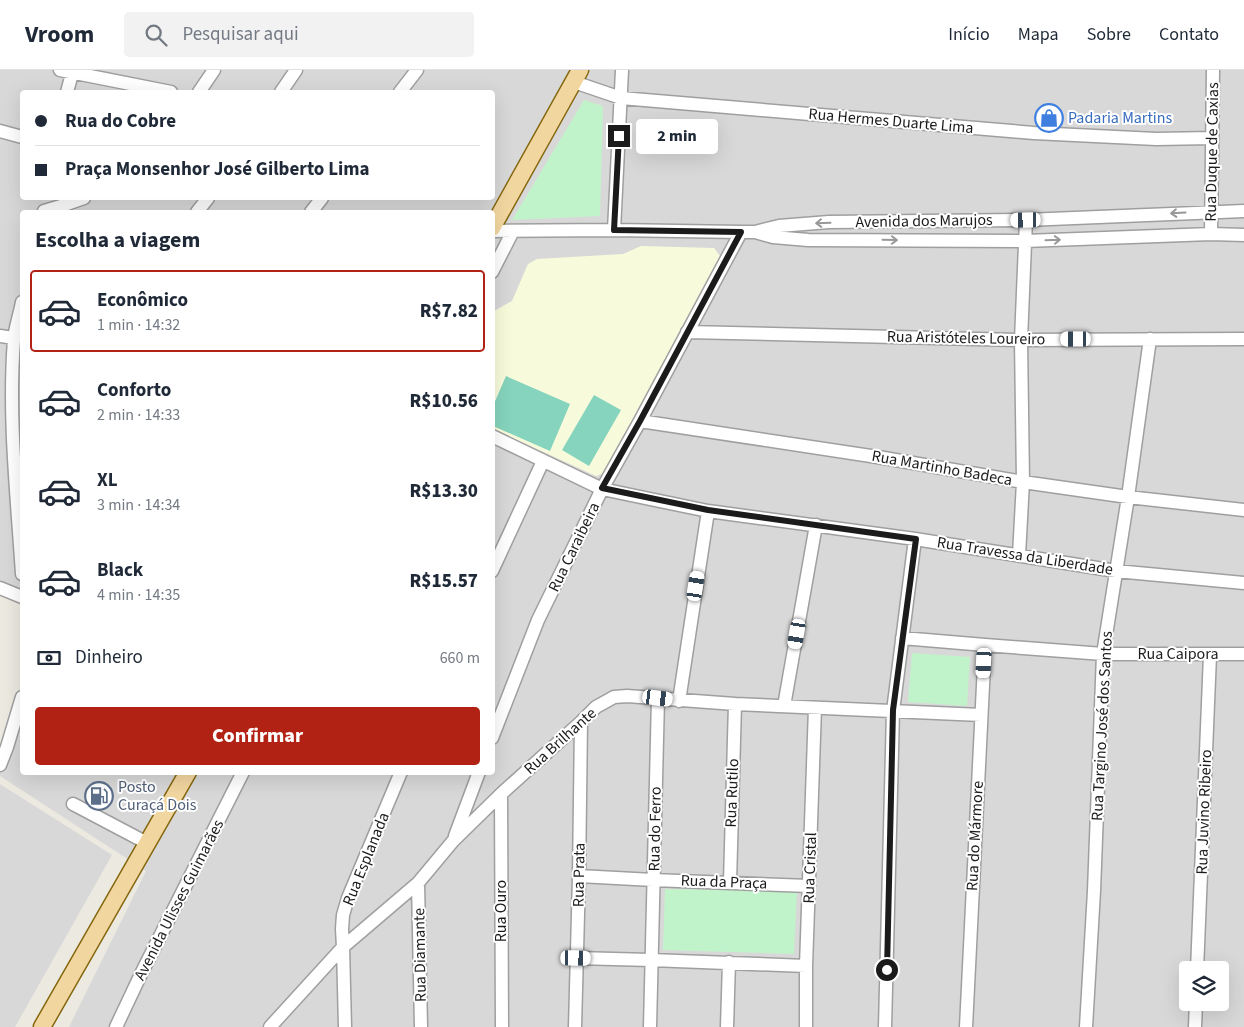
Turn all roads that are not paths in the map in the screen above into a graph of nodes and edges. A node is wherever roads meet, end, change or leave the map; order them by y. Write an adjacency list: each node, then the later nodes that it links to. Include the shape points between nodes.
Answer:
1 (214, 70): 10 (street)
2 (296, 70): 11 (street)
3 (417, 70): 12 (street)
4 (622, 70): 13 (street)
5 (1213, 70): 16 (street, Rua Duque de Caxias)
6 (68, 71): 8 (street); 9 (street)
7 (577, 76): 13 (street, Rua Hermes Duarte Lima); 26 (main road)
8 (67, 90)
9 (161, 90)
10 (200, 90)
11 (282, 90)
12 (402, 90)
13 (621, 98): 16 (street, Rua Hermes Duarte Lima, via 1034,133 1156,140); 29 (street)
14 (0, 131): 15 (street)
15 (20, 136)
16 (1212, 138): 24 (street, Rua Duque de Caxias)
17 (78, 200): 20 (street)
18 (206, 200): 21 (street)
19 (320, 200): 22 (street)
20 (45, 207)
21 (199, 210)
22 (313, 210)
23 (1244, 211): 24 (street, Avenida dos Marujos)
24 (1212, 212): 25 (street, Avenida dos Marujos, one-way to 25); 32 (street, Rua Duque de Caxias)
25 (1026, 220): 31 (street, Avenida dos Marujos, one-way to 31, via 829,222 779,226); 34 (street)
26 (495, 224)
27 (495, 229): 28 (street, Avenida dos Marujos)
28 (513, 230): 29 (street, Avenida dos Marujos); 35 (street)
29 (614, 230): 30 (street, Avenida dos Marujos)
30 (741, 232): 31 (street, Avenida dos Marujos); 37 (street, Rua Caraibeira)
31 (755, 232): 34 (street, Avenida dos Marujos, one-way to 34, via 808,240)
32 (1211, 234): 33 (street, Avenida dos Marujos); 34 (street, Avenida dos Marujos, one-way to 32)
33 (1244, 235)
34 (1025, 241): 41 (street)
35 (495, 266)
36 (20, 317): 39 (street)
37 (687, 332): 41 (street, Rua Aristóteles Loureiro); 43 (street, Rua Caraibeira)
38 (0, 336): 39 (street)
39 (14, 338): 46 (street)
40 (1150, 339): 41 (street, Rua Aristóteles Loureiro); 42 (street, Rua Aristóteles Loureiro); 51 (street, Rua Targino José dos Santos)
41 (1021, 340): 49 (street)
42 (1244, 340)
43 (640, 421): 49 (street, Rua Martinho Badeca); 50 (street, Rua Caraibeira)
44 (495, 437): 48 (street, Rua Travessa da Liberdade)
45 (0, 441): 46 (street)
46 (14, 442): 47 (street); 56 (street)
47 (20, 456)
48 (543, 461): 50 (street, Rua Travessa da Liberdade); 58 (street)
49 (1023, 482): 51 (street, Rua Martinho Badeca); 57 (street)
50 (602, 488): 52 (street, Rua Travessa da Liberdade); 77 (street, Rua Caraibeira, via 538,620)
51 (1128, 497): 53 (street, Rua Martinho Badeca); 59 (street, Rua Targino José dos Santos)
52 (708, 510): 54 (street, Rua Travessa da Liberdade); 69 (street)
53 (1244, 510)
54 (816, 525): 55 (street, Rua Travessa da Liberdade); 72 (street)
55 (916, 539): 57 (street, Rua Travessa da Liberdade); 63 (street)
56 (20, 541)
57 (1019, 555): 59 (street, Rua Travessa da Liberdade)
58 (495, 565)
59 (1116, 571): 60 (street, Rua Travessa da Liberdade); 65 (street, Rua Targino José dos Santos)
60 (1244, 583)
61 (0, 588): 62 (street)
62 (20, 596)
63 (902, 638): 64 (street, Rua Caipora); 74 (street)
64 (985, 645): 65 (street, Rua Caipora); 75 (street, Rua do Mármore)
65 (1103, 654): 66 (street, Rua Caipora); 111 (street, Rua Targino José dos Santos)
66 (1210, 654): 67 (street, Rua Caipora); 95 (street, Rua Juvino Ribeiro)
67 (1244, 654)
68 (658, 698): 69 (street, Rua Brilhante); 76 (street, Rua Brilhante, via 614,697 596,707); 88 (street, Rua do Ferro)
69 (679, 700): 71 (street, Rua Brilhante)
70 (20, 704): 78 (street)
71 (735, 704): 72 (street, Rua Brilhante); 89 (street, Rua Rutilo)
72 (784, 706): 73 (street, Rua Brilhante)
73 (815, 708): 74 (street, Rua Brilhante); 91 (street, Rua Cristal)
74 (893, 710): 75 (street, Rua Brilhante); 109 (street)
75 (981, 715): 110 (street, Rua do Mármore)
76 (581, 722): 83 (street, Rua Brilhante); 87 (street, Rua Prata)
77 (495, 730)
78 (0, 765)
79 (186, 775): 86 (main road)
80 (241, 775): 100 (street, Avenida Ulisses Guimarães)
81 (401, 775): 92 (street, Rua Esplanada, via 348,898 343,915)
82 (478, 775): 85 (street)
83 (501, 794): 85 (street, Rua Brilhante); 104 (street, Rua Ouro)
84 (73, 804): 86 (street)
85 (453, 841): 90 (street, Rua Brilhante)
86 (148, 843): 99 (main road)
87 (579, 876): 88 (street, Rua da Praça); 93 (street, Rua Prata)
88 (653, 880): 89 (street, Rua da Praça); 94 (street, Rua do Ferro)
89 (730, 882): 91 (street, Rua da Praça)
90 (418, 883): 92 (street, Rua Brilhante); 103 (street, Rua Diamante)
91 (809, 886): 97 (street, Rua Cristal)
92 (343, 948): 101 (street, Rua Brilhante); 102 (street, Rua Esplanada)
93 (576, 958): 94 (street); 105 (street, Rua Prata)
94 (651, 960): 96 (street); 106 (street, Rua do Ferro)
95 (1197, 961)
96 (728, 962): 97 (street); 107 (street)
97 (806, 966): 108 (street, Rua Cristal)
98 (1195, 1011): 112 (street)
99 (42, 1027)
100 (116, 1027)
101 (270, 1027)
102 (345, 1027)
103 (421, 1027)
104 (502, 1027)
105 (575, 1027)
106 (650, 1027)
107 (726, 1027)
108 (806, 1027)
109 (885, 1027)
110 (966, 1027)
111 (1086, 1027)
112 (1194, 1027)

